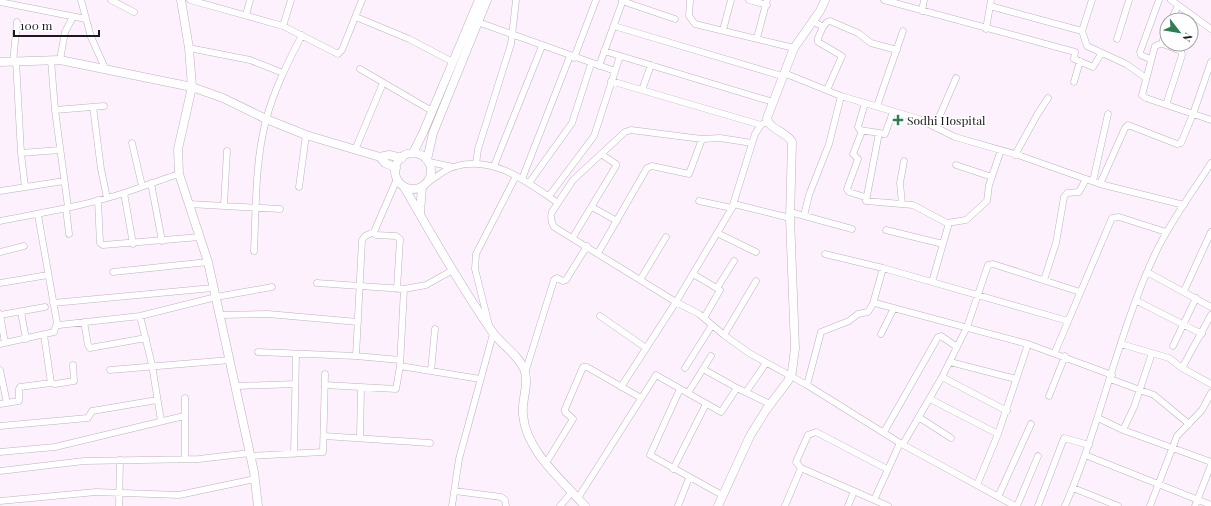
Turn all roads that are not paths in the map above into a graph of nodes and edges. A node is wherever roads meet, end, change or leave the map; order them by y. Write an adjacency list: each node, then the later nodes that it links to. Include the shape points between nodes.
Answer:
1 (81, 0): 33 (street)
2 (111, 0): 28 (street)
3 (180, 0): 53 (street)
4 (190, 0): 30 (street)
5 (250, 0): 30 (street)
6 (291, 0): 38 (street)
7 (362, 0): 32 (street)
8 (479, 0): 35 (street)
9 (487, 0): 35 (street)
10 (516, 0): 47 (street)
11 (596, 0): 61 (street)
12 (690, 0): 43 (street, via 691,22)
13 (731, 0): 43 (street)
14 (749, 0): 23 (street)
15 (825, 0): 36 (street)
16 (884, 0): 27 (street)
17 (924, 0): 27 (street)
18 (1092, 0): 45 (street)
19 (1129, 0): 49 (street)
20 (1159, 0): 62 (street, via 1140,54)
21 (1171, 0): 26 (street)
22 (623, 1): 34 (street); 39 (street)
23 (767, 2): 48 (street)
24 (0, 3): 31 (street)
25 (990, 3): 42 (street); 45 (street)
26 (1178, 6): 29 (street); 41 (street)
27 (922, 11): 42 (street)
28 (134, 12)
29 (1175, 12)
30 (246, 15): 38 (street)
31 (73, 17): 33 (street); 64 (street, via 66,32)
32 (356, 17): 46 (street, via 338,54); 68 (street, via 410,39)
33 (86, 19): 73 (street)
34 (675, 19)
35 (474, 21): 47 (street); 68 (street); 119 (street, via 433,133)
36 (814, 21): 40 (street); 54 (street)
37 (17, 22): 67 (street)
38 (283, 26): 46 (street)
39 (614, 26): 56 (street); 77 (street)
40 (823, 27): 55 (street, via 830,21 858,33 871,43); 85 (street, via 818,42 842,56)
41 (1211, 28)
42 (986, 29): 57 (street)
43 (723, 30): 48 (street)
44 (903, 31): 55 (street)
45 (1082, 31): 50 (street)
46 (302, 35): 76 (street)
47 (513, 35): 52 (street); 122 (street, via 478,149)
48 (757, 38): 54 (street)
49 (1117, 39)
50 (1085, 42): 57 (street); 59 (street)
51 (1159, 44): 62 (street, via 1155,46)
52 (542, 46): 61 (street); 124 (street)
53 (190, 48): 76 (street, via 243,58); 83 (street)
54 (794, 48): 77 (street)
55 (897, 50): 92 (street)
56 (604, 51): 60 (street); 72 (street)
57 (1075, 52): 65 (street, via 1074,59)
58 (1181, 52): 90 (street)
59 (1101, 54): 65 (street, via 1093,67); 79 (street, via 1126,64)
60 (620, 56): 71 (street); 75 (street)
61 (572, 57): 70 (street); 128 (street)
62 (1150, 59): 79 (street)
63 (51, 60): 64 (street); 67 (street); 94 (street)
64 (60, 60): 73 (street)
65 (1080, 61): 81 (street)
66 (0, 62): 67 (street)
67 (14, 62): 113 (street)
68 (452, 62): 95 (street)
69 (1211, 62): 98 (street)
70 (591, 64): 72 (street); 134 (street, via 572,123)
71 (651, 65): 84 (street); 88 (street)
72 (599, 66): 75 (street)
73 (105, 68): 83 (street)
74 (360, 69): 82 (street)
75 (615, 71): 80 (street)
76 (283, 73): 99 (street)
77 (783, 75): 85 (street); 88 (street)
78 (956, 78): 102 (street)
79 (1146, 78): 90 (street, via 1142,96)
80 (611, 81): 84 (street); 143 (street, via 594,136)
81 (1074, 82)
82 (383, 83): 95 (street); 110 (street)
83 (192, 87): 99 (street, via 223,98); 127 (street, via 178,149)
84 (642, 90): 101 (street)
85 (827, 90): 86 (street)
86 (840, 96): 89 (street); 161 (street, via 829,144 809,195)
87 (1048, 98): 116 (street)
88 (773, 102): 101 (street)
89 (865, 103): 92 (street); 103 (street, via 858,127)
90 (1166, 105): 98 (street)
91 (104, 106): 93 (street)
92 (877, 106): 96 (street)
93 (93, 107): 94 (street); 145 (street)
94 (55, 110): 109 (street)
95 (432, 111): 114 (street)
96 (893, 112): 102 (street, via 919,119); 104 (street, via 886,133)
97 (1108, 114): 131 (street)
98 (1193, 114): 100 (street); 135 (street, via 1179,144 1127,126)
99 (266, 119): 105 (street); 155 (street, via 259,157)
100 (1211, 120)
101 (764, 123): 108 (street, via 755,134); 160 (street, via 788,136 792,142)
102 (936, 128): 111 (street, via 955,137)
103 (862, 131): 104 (street); 144 (street, via 853,154 858,160 847,189)
104 (878, 133): 144 (street)
105 (306, 135): 110 (street); 139 (street)
106 (702, 139): 108 (street, via 720,138); 115 (street, via 628,131); 163 (street, via 689,174 648,167)
107 (132, 143): 137 (street)
108 (752, 143): 153 (street)
109 (60, 150): 113 (street); 132 (street)
110 (355, 150): 117 (street)
111 (1001, 150): 116 (street); 129 (street)
112 (227, 152): 151 (street)
113 (21, 153): 138 (street)
114 (412, 153): 118 (street); 119 (street)
115 (601, 154): 148 (street, via 573,180); 156 (street, via 616,166)
116 (1015, 155): 131 (street)
117 (380, 157): 118 (street, via 389,155); 126 (street, via 385,163)
118 (402, 158): 126 (street)
119 (428, 161): 125 (street); 136 (street, via 431,173)
120 (904, 161): 150 (street, via 900,183)
121 (1211, 163): 152 (street)
122 (476, 164): 124 (street); 125 (street)
123 (956, 165): 129 (street)
124 (494, 166): 128 (street)
125 (453, 167): 136 (street)
126 (396, 168): 130 (street)
127 (179, 174): 133 (street); 149 (street)
128 (519, 177): 134 (street); 232 (street, via 476,254 475,269)
129 (992, 177): 164 (street, via 985,202 966,220)
130 (397, 179): 140 (street); 167 (street)
131 (1090, 180): 135 (street); 194 (street, via 1079,192 1067,192 1064,197 1056,243)
132 (64, 181): 138 (street); 154 (street)
133 (151, 183): 137 (street); 175 (street)
134 (529, 183): 143 (street)
135 (1100, 184): 152 (street)
136 (424, 185): 140 (street, via 410,189); 158 (street)
137 (142, 186): 142 (street)
138 (25, 187): 141 (street)
139 (299, 187)
140 (404, 187): 158 (street)
141 (0, 191)
142 (124, 193): 145 (street); 176 (street)
143 (549, 196): 148 (street)
144 (865, 197): 150 (street, via 868,202)
145 (107, 198): 146 (street)
146 (98, 200): 154 (street); 176 (street, via 102,245)
147 (699, 201): 153 (street)
148 (558, 202): 173 (street, via 550,216 552,223 554,227)
149 (189, 204): 151 (street); 172 (street)
150 (902, 204): 164 (street, via 914,206)
151 (224, 205): 155 (street)
152 (1184, 205): 168 (street)
153 (733, 206): 160 (street); 170 (street)
154 (66, 207): 159 (street); 171 (street)
155 (256, 207): 157 (street); 180 (street)
156 (592, 207): 163 (street); 173 (street)
157 (280, 209)
158 (420, 214): 188 (street)
159 (38, 215): 162 (street); 192 (street)
160 (790, 215): 161 (street); 266 (street, via 795,348)
161 (804, 216): 165 (street)
162 (0, 221)
163 (617, 221): 183 (street)
164 (949, 223): 177 (street)
165 (852, 229)
166 (886, 230): 177 (street)
167 (374, 232): 199 (street, via 362,240); 203 (street, via 376,235 396,236 400,239)
168 (1166, 232): 190 (street); 206 (street, via 1119,217 1112,218)
169 (1211, 232): 205 (street)
170 (717, 233): 182 (street); 191 (street)
171 (69, 234)
172 (200, 237): 175 (street); 186 (street)
173 (572, 237): 179 (street)
174 (666, 237): 193 (street)
175 (162, 241): 176 (street)
176 (133, 244)
177 (943, 244): 196 (street)
178 (24, 246): 181 (street)
179 (587, 246): 183 (street); 264 (street, via 566,280 554,280)
180 (254, 251)
181 (0, 252)
182 (756, 252)
183 (598, 253): 193 (street)
184 (825, 254): 187 (street)
185 (734, 260): 202 (street)
186 (208, 262): 189 (street); 201 (street)
187 (884, 268): 196 (street); 212 (street)
188 (453, 270): 204 (street, via 426,285); 232 (street)
189 (113, 272)
190 (1147, 272): 205 (street); 210 (street)
191 (693, 274): 202 (street); 211 (street)
192 (48, 275): 197 (street); 213 (street)
193 (640, 280): 211 (street)
194 (1044, 280): 206 (street); 207 (street, via 990,264)
195 (756, 281): 236 (street)
196 (932, 282): 207 (street)
197 (0, 283)
198 (317, 283): 199 (street)
199 (360, 286): 203 (street); 226 (street)
200 (272, 287): 208 (street)
201 (213, 288): 208 (street); 213 (street)
202 (717, 288): 223 (street, via 720,291)
203 (396, 289): 204 (street)
204 (404, 289): 254 (street)
205 (1184, 291): 209 (street)
206 (1080, 292): 224 (street)
207 (978, 296): 224 (street); 230 (street)
208 (216, 297): 219 (street); 221 (street)
209 (1196, 298): 215 (street); 229 (street)
210 (1137, 301): 229 (street); 241 (street)
211 (676, 302): 223 (street); 244 (street)
212 (874, 302): 216 (street); 275 (street, via 868,312 858,314 849,321 821,332)
213 (53, 303): 227 (street)
214 (45, 307): 217 (street)
215 (1211, 307)
216 (894, 308): 230 (street); 233 (street)
217 (21, 312): 218 (street); 237 (street)
218 (0, 314): 239 (street)
219 (220, 315): 226 (street, via 268,314); 252 (street)
220 (1211, 315): 234 (street)
221 (140, 316): 225 (street); 238 (street)
222 (600, 316): 244 (street)
223 (704, 318): 228 (street)
224 (1068, 321): 246 (street)
225 (84, 322): 227 (street, via 61,325); 238 (street, via 90,348)
226 (358, 322): 249 (street)
227 (57, 323): 235 (street, via 55,332)
228 (712, 325): 236 (street); 258 (street)
229 (1183, 326): 234 (street); 242 (street)
230 (967, 327): 240 (street); 243 (street)
231 (435, 329): 263 (street)
232 (492, 331): 264 (street); 270 (street)
233 (882, 334)
234 (1202, 334): 259 (street)
235 (44, 335): 237 (street); 271 (street)
236 (724, 336): 255 (street)
237 (26, 338): 239 (street)
238 (146, 338): 256 (street)
239 (2, 343)
240 (1028, 344): 246 (street); 269 (street)
241 (1121, 344): 247 (street); 267 (street)
242 (1173, 346)
243 (957, 347): 253 (street); 302 (street, via 941,336 938,337)
244 (646, 348): 277 (street)
245 (258, 352): 248 (street)
246 (1055, 352): 251 (street)
247 (1152, 353): 259 (street, via 1169,358); 281 (street)
248 (296, 354): 249 (street); 272 (street)
249 (356, 356): 254 (street)
250 (711, 356): 260 (street)
251 (1065, 356): 267 (street); 285 (street)
252 (230, 360): 256 (street); 276 (street)
253 (950, 362): 268 (street); 269 (street)
254 (400, 363): 263 (street); 278 (street, via 396,389)
255 (766, 363): 266 (street); 282 (street)
256 (152, 365): 262 (street); 289 (street)
257 (73, 366): 271 (street, via 74,381 55,384)
258 (685, 368)
259 (1182, 368): 273 (street)
260 (703, 369): 279 (street); 283 (street)
261 (0, 370): 290 (street)
262 (110, 370)
263 (431, 371): 270 (street)
264 (525, 373): 318 (street, via 522,412 524,425)
265 (325, 374): 274 (street)
266 (791, 376): 275 (street); 292 (street)
267 (1111, 377): 281 (street); 296 (street)
268 (942, 378): 288 (street); 293 (street)
269 (1016, 379): 293 (street)
270 (480, 380): 329 (street, via 459,458)
271 (51, 382): 290 (street, via 20,387 19,401)
272 (295, 384): 276 (street); 313 (street)
273 (1211, 384)
274 (325, 385): 278 (street); 304 (street)
275 (807, 385): 302 (street)
276 (237, 386): 312 (street)
277 (621, 387): 287 (street); 318 (street, via 583,367 565,409 573,419)
278 (361, 388): 305 (street)
279 (737, 388): 282 (street); 291 (street, via 722,412)
280 (680, 389): 283 (street); 287 (street, via 657,375); 321 (street, via 650,454 654,459)
281 (1140, 389): 299 (street, via 1154,395); 301 (street)
282 (746, 392): 292 (street)
283 (688, 393): 291 (street)
284 (1211, 393): 299 (street, via 1202,410)
285 (1050, 396)
286 (185, 398): 294 (street)
287 (641, 398): 332 (street)
288 (930, 399): 295 (street); 303 (street)
289 (157, 400): 297 (street); 300 (street, via 92,411 88,418)
290 (3, 404)
291 (706, 404): 321 (street)
292 (770, 404): 333 (street, via 750,436)
293 (1007, 411): 303 (street)
294 (184, 416): 297 (street); 316 (street)
295 (920, 418): 306 (street); 308 (street)
296 (1098, 418): 301 (street); 309 (street)
297 (161, 421): 311 (street, via 55,447)
298 (1031, 424): 334 (street)
299 (1189, 424): 310 (street, via 1179,433)
300 (0, 426)
301 (1123, 430): 310 (street)
302 (884, 432): 308 (street)
303 (998, 434): 327 (street)
304 (324, 436): 305 (street); 313 (street, via 322,453)
305 (360, 438): 307 (street)
306 (951, 438)
307 (430, 443)
308 (902, 443): 322 (street); 327 (street)
309 (1089, 445): 314 (street); 351 (street, via 1064,438)
310 (1172, 449): 320 (street); 326 (street)
311 (0, 452)
312 (250, 454): 313 (street); 316 (street); 325 (street)
313 (294, 454)
314 (1085, 454): 326 (street); 328 (street)
315 (1038, 456): 350 (street)
316 (185, 459): 317 (street)
317 (120, 460): 323 (street, via 84,461); 331 (street)
318 (546, 463): 332 (street)
319 (802, 468): 322 (street, via 796,464 796,460 808,435 816,432); 330 (street); 347 (street)
320 (1210, 468): 335 (street)
321 (673, 469): 324 (street)
322 (887, 469): 337 (street)
323 (0, 471)
324 (689, 478): 333 (street); 345 (street)
325 (255, 479): 331 (street, via 179,495); 340 (street)
326 (1159, 483): 335 (street); 354 (street)
327 (977, 485): 334 (street)
328 (1073, 488): 352 (street); 353 (street)
329 (455, 491): 341 (street); 342 (street, via 501,497 505,500)
330 (854, 491): 337 (street); 348 (street)
331 (120, 493): 336 (street, via 96,492); 339 (street)
332 (575, 495): 343 (street); 344 (street)
333 (722, 495): 346 (street)
334 (998, 497): 350 (street)
335 (1198, 499): 338 (street); 355 (street)
336 (0, 500)
337 (874, 500): 349 (street)
338 (1211, 505)
339 (119, 506)
340 (258, 506)
341 (452, 506)
342 (506, 506)
343 (560, 506)
344 (585, 506)
345 (678, 506)
346 (718, 506)
347 (785, 506)
348 (848, 506)
349 (888, 506)
350 (1016, 506)
351 (1038, 506)
352 (1065, 506)
353 (1118, 506)
354 (1150, 506)
355 (1195, 506)

